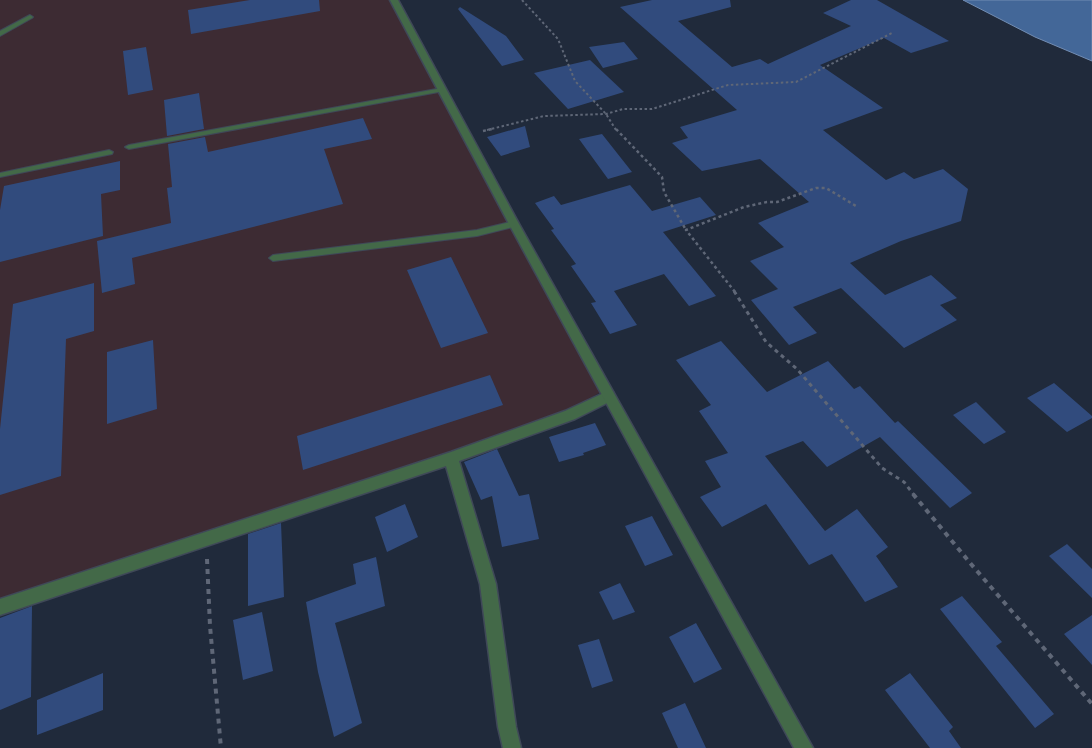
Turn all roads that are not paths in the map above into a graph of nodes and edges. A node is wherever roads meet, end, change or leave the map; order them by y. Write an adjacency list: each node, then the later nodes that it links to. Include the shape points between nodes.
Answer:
1 (394, 0): 4 (street)
2 (30, 17): 3 (lane)
3 (0, 34)
4 (442, 90): 5 (lane); 8 (street)
5 (129, 147)
6 (109, 152): 7 (lane)
7 (0, 175)
8 (514, 224): 9 (lane, via 477,233); 10 (street)
9 (273, 258)
10 (608, 396): 11 (street, via 570,415); 14 (street)
11 (451, 458): 12 (street); 13 (street, via 488,584)
12 (0, 607)
13 (512, 748)
14 (804, 748)

